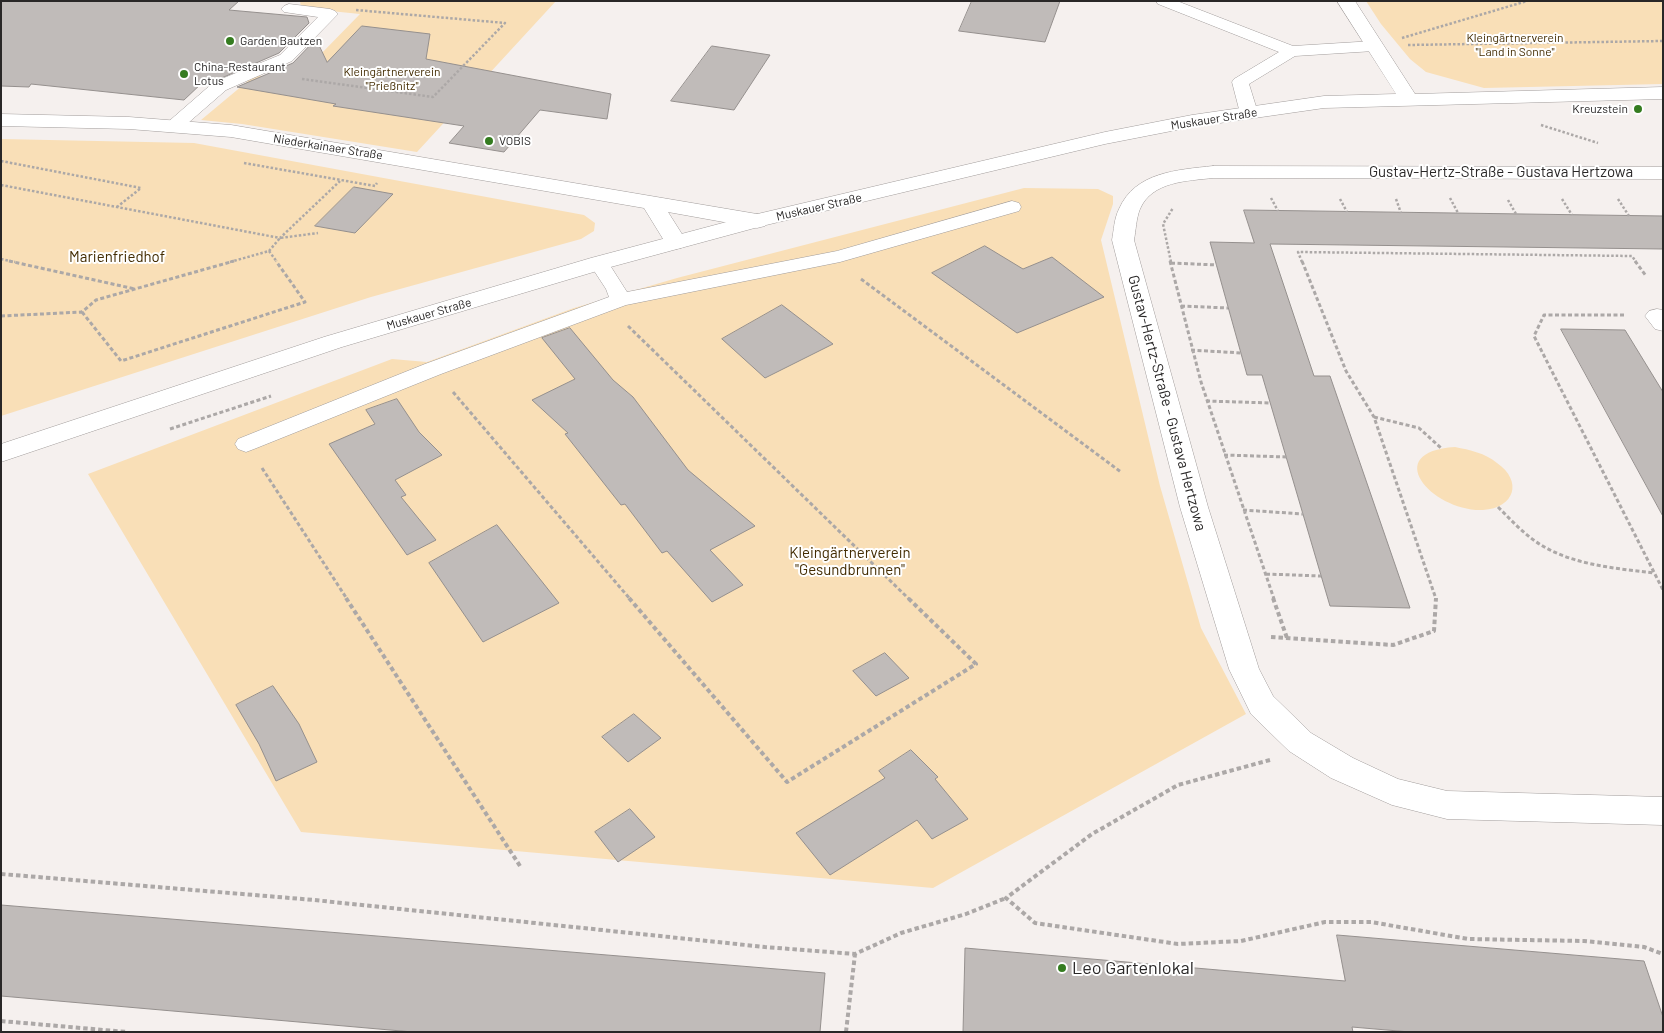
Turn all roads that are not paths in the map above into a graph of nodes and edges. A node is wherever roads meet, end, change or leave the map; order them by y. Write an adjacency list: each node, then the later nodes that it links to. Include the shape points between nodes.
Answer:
1 (1163, 1): 5 (lane)
2 (1346, 1): 4 (street)
3 (289, 10): 10 (lane, via 330,14 286,58 220,86)
4 (1383, 46): 5 (lane); 7 (street)
5 (1291, 51): 8 (lane, via 1240,82)
6 (1663, 94): 7 (street, Muskauer Straße)
7 (1409, 100): 8 (street, Muskauer Straße, via 1324,102)
8 (1248, 113): 14 (street, Muskauer Straße, via 1105,138)
9 (1, 120): 10 (street, Niederkainaer Straße)
10 (174, 126): 12 (street, Niederkainaer Straße, via 231,131)
11 (1663, 173): 20 (street, Gustav-Hertz-Straße - Gustava Hertzowa, via 1213,172 1164,180 1140,191 1130,209 1123,240 1194,507 1244,669 1262,705 1300,742 1342,768 1392,791 1447,805)
12 (652, 204): 14 (street, Niederkainaer Straße); 15 (street)
13 (1012, 208): 17 (lane, via 832,258 687,285)
14 (757, 221): 15 (street, Muskauer Straße)
15 (676, 242): 16 (street, Muskauer Straße)
16 (599, 264): 17 (lane, via 616,289); 19 (street, Muskauer Straße, via 333,342)
17 (613, 303): 18 (lane, via 433,369)
18 (246, 444)
19 (1, 453)
20 (1663, 811)

